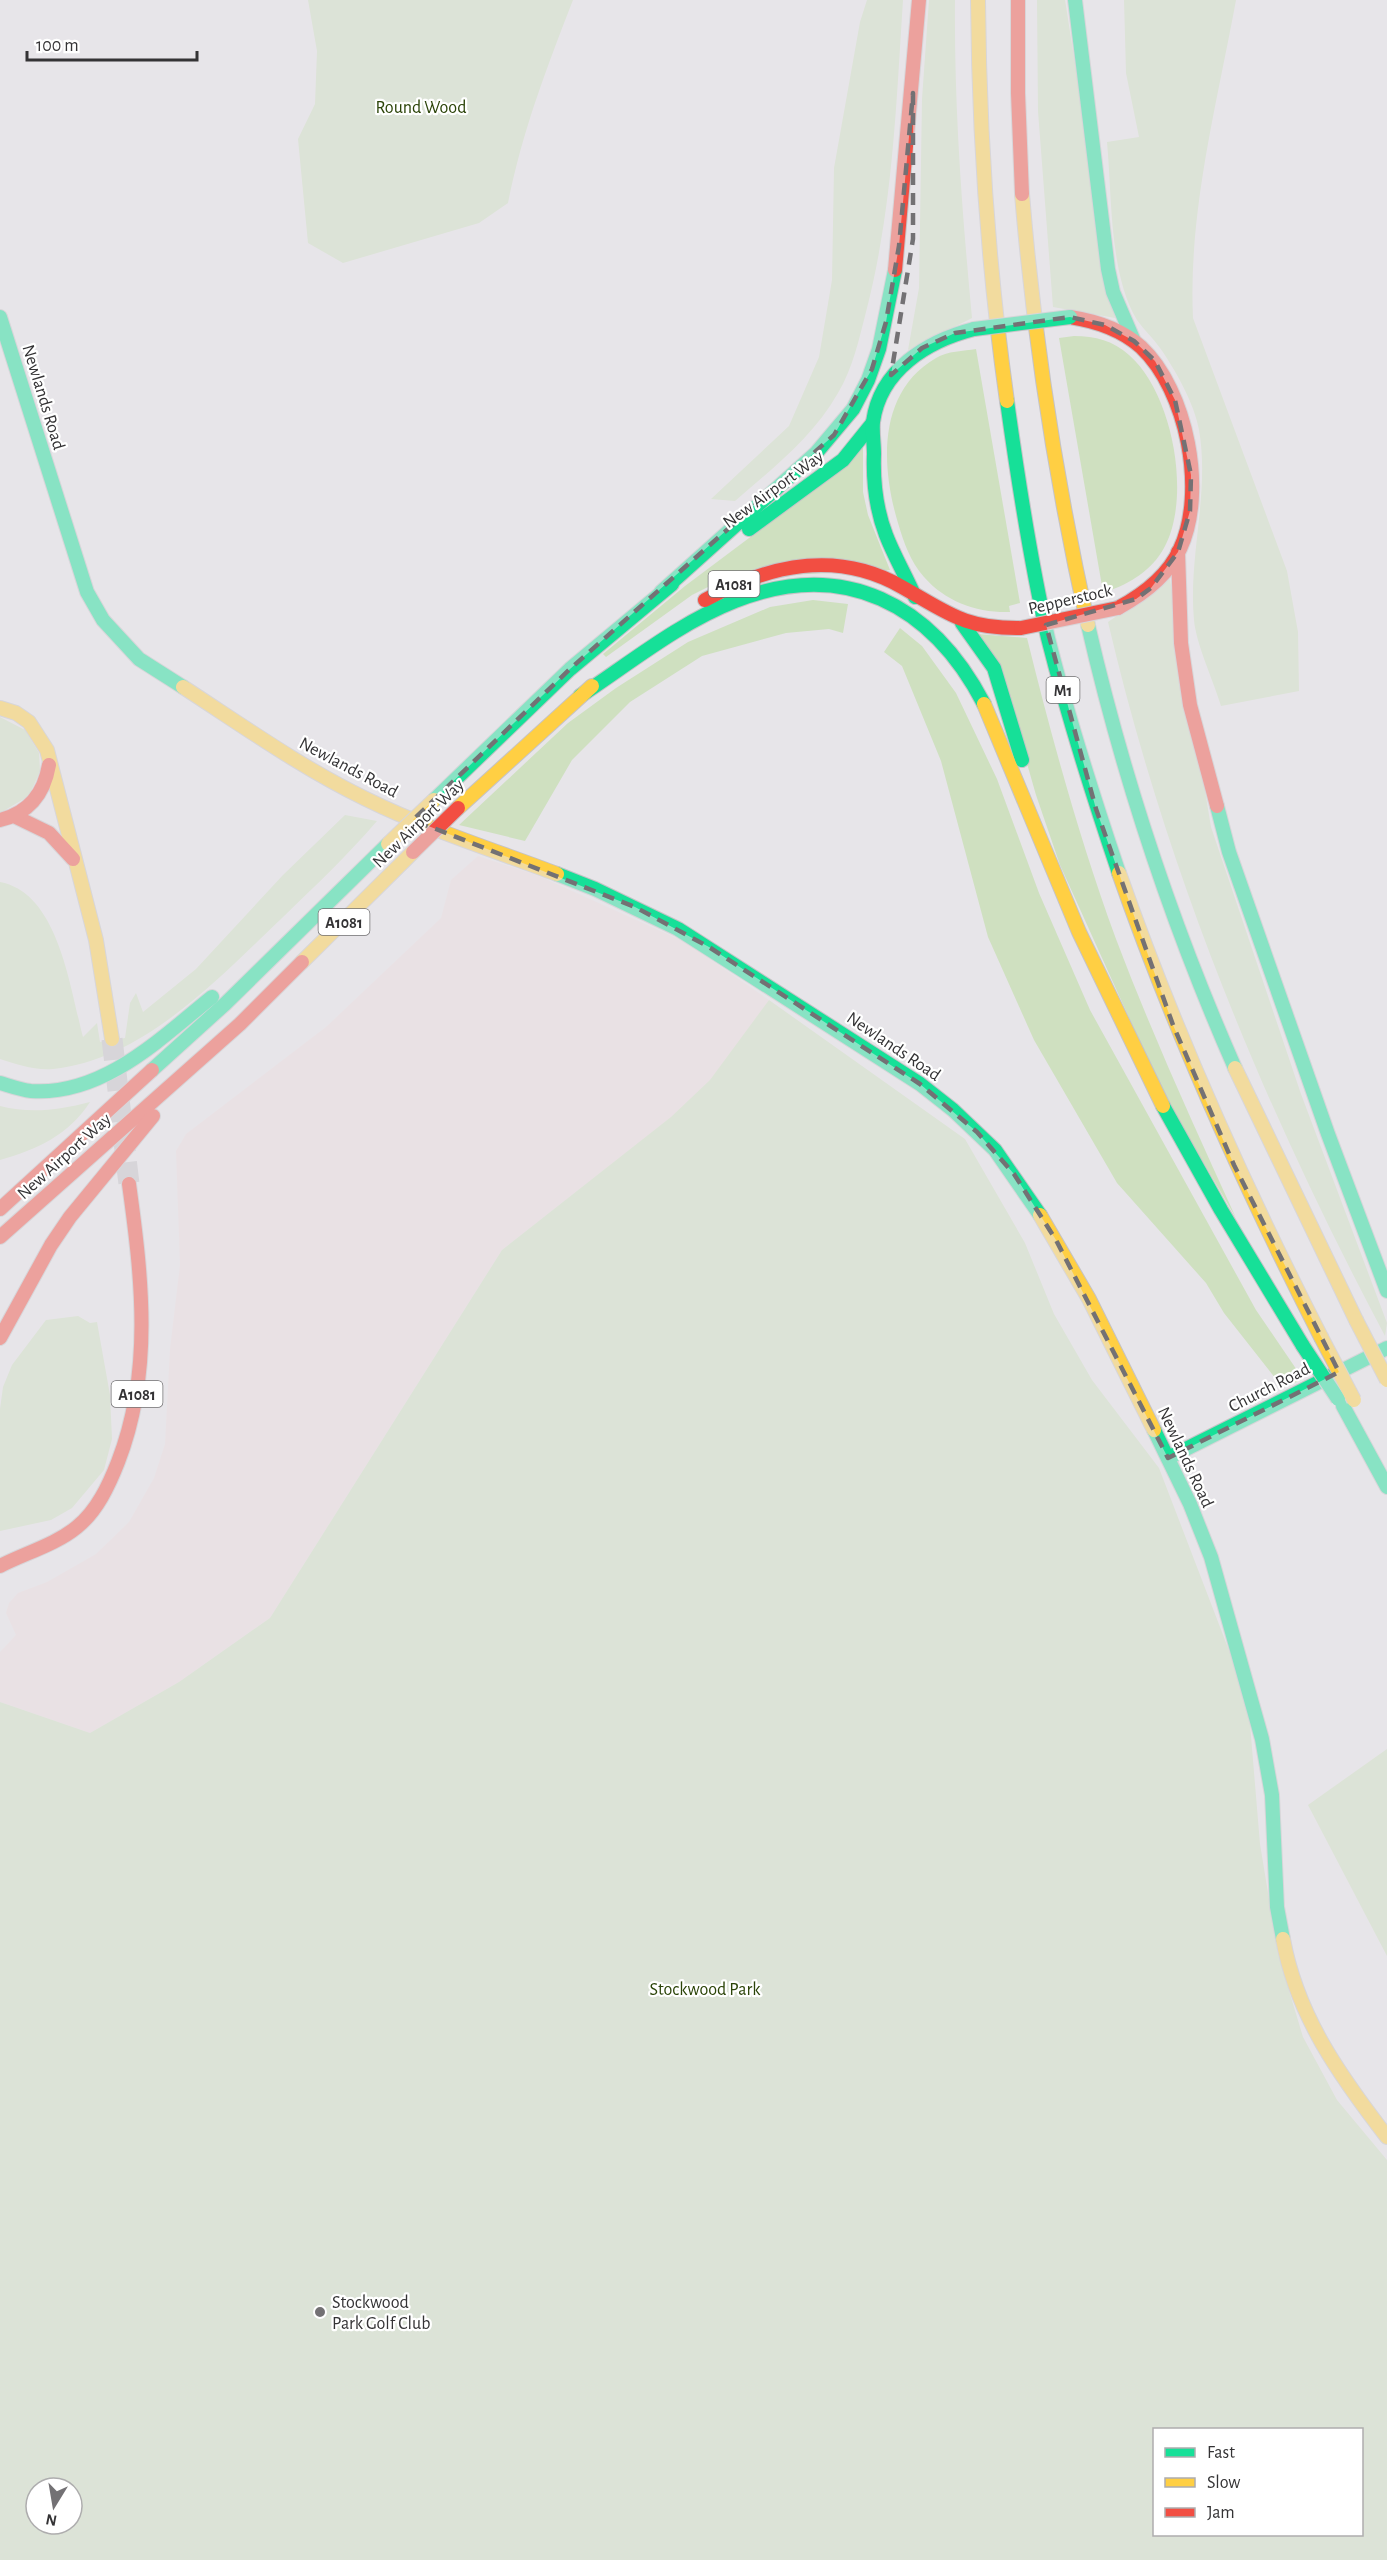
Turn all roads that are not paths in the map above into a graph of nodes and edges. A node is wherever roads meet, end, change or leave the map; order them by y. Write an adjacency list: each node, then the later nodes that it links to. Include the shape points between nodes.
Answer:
1 (919, 0): 5 (main road)
2 (978, 0): 33 (main road, M1, bridge, via 990,276 1027,529 1053,657 1096,809 1173,1025 1234,1165 1321,1337)
3 (1018, 0): 32 (main road, M1, bridge, via 1022,181 1038,347 1067,531 1091,641 1164,894 1208,1009 1280,1172)
4 (1075, 0): 8 (main road, via 1108,269 1113,292)
5 (913, 93): 6 (main road); 13 (main road, via 899,246 886,322 872,369 852,409 816,454 701,551)
6 (913, 229)
7 (0, 317): 34 (main road, Newlands Road, via 87,592 120,641 160,674 345,788 446,833 595,889 678,929 920,1084 995,1150 1036,1207 1089,1299)
8 (1134, 341): 10 (main road, Pepperstock, bridge, via 1106,325 1070,317 974,329 922,348); 12 (main road, Pepperstock, via 1155,361 1166,380 1186,437 1191,495 1185,537)
9 (896, 352): 10 (main road)
10 (890, 381): 11 (main road, Pepperstock)
11 (872, 424): 13 (main road, New Airport Way / A1081, via 843,460); 14 (main road, Pepperstock, via 880,515)
12 (1178, 552): 15 (main road, Pepperstock, bridge, via 1151,588 1118,608 1021,628 995,629); 29 (main road, via 1181,643 1190,705 1229,852)
13 (661, 592): 22 (main road, New Airport Way / A1081, bridge, via 570,669)
14 (915, 597): 15 (main road, Pepperstock); 16 (main road, New Airport Way / A1081, via 883,577 848,567 799,565 754,576 721,590 673,619)
15 (962, 623): 20 (main road, via 988,657 1000,682)
16 (580, 696): 20 (main road, via 688,624 729,604 796,585 863,591 916,617 970,677); 24 (main road, New Airport Way / A1081, bridge, via 458,808)
17 (0, 708): 18 (main road, via 34,726 47,750)
18 (49, 764): 19 (main road, via 43,790 35,801); 21 (main road)
19 (7, 818): 21 (main road, via 49,833)
20 (1049, 858): 33 (main road, bridge, via 1097,974 1142,1068 1224,1218 1303,1346)
21 (74, 861): 23 (main road, via 96,940)
22 (304, 926): 25 (main road, A1081, via 125,1065 95,1080 59,1090 30,1091); 27 (main road, New Airport Way / A1081, via 225,1004)
23 (112, 1039)
24 (196, 1063): 28 (main road, New Airport Way / A1081); 30 (main road, A1081, via 70,1217)
25 (0, 1083)
26 (129, 1184): 38 (main road, A1081, via 144,1320 130,1429 104,1494 91,1512 77,1527)
27 (0, 1209)
28 (0, 1237)
29 (1387, 1292)
30 (0, 1338)
31 (1387, 1348): 34 (main road, Church Road)
32 (1387, 1380)
33 (1348, 1403): 35 (main road, M1); 36 (main road)
34 (1168, 1458): 40 (main road, Newlands Road, via 1211,1557 1262,1739 1272,1795 1277,1907 1297,1992 1338,2073)
35 (1387, 1465)
36 (1387, 1487)
37 (0, 1551): 38 (main road)
38 (21, 1554): 39 (main road, A1081)
39 (0, 1566)
40 (1387, 2137)

